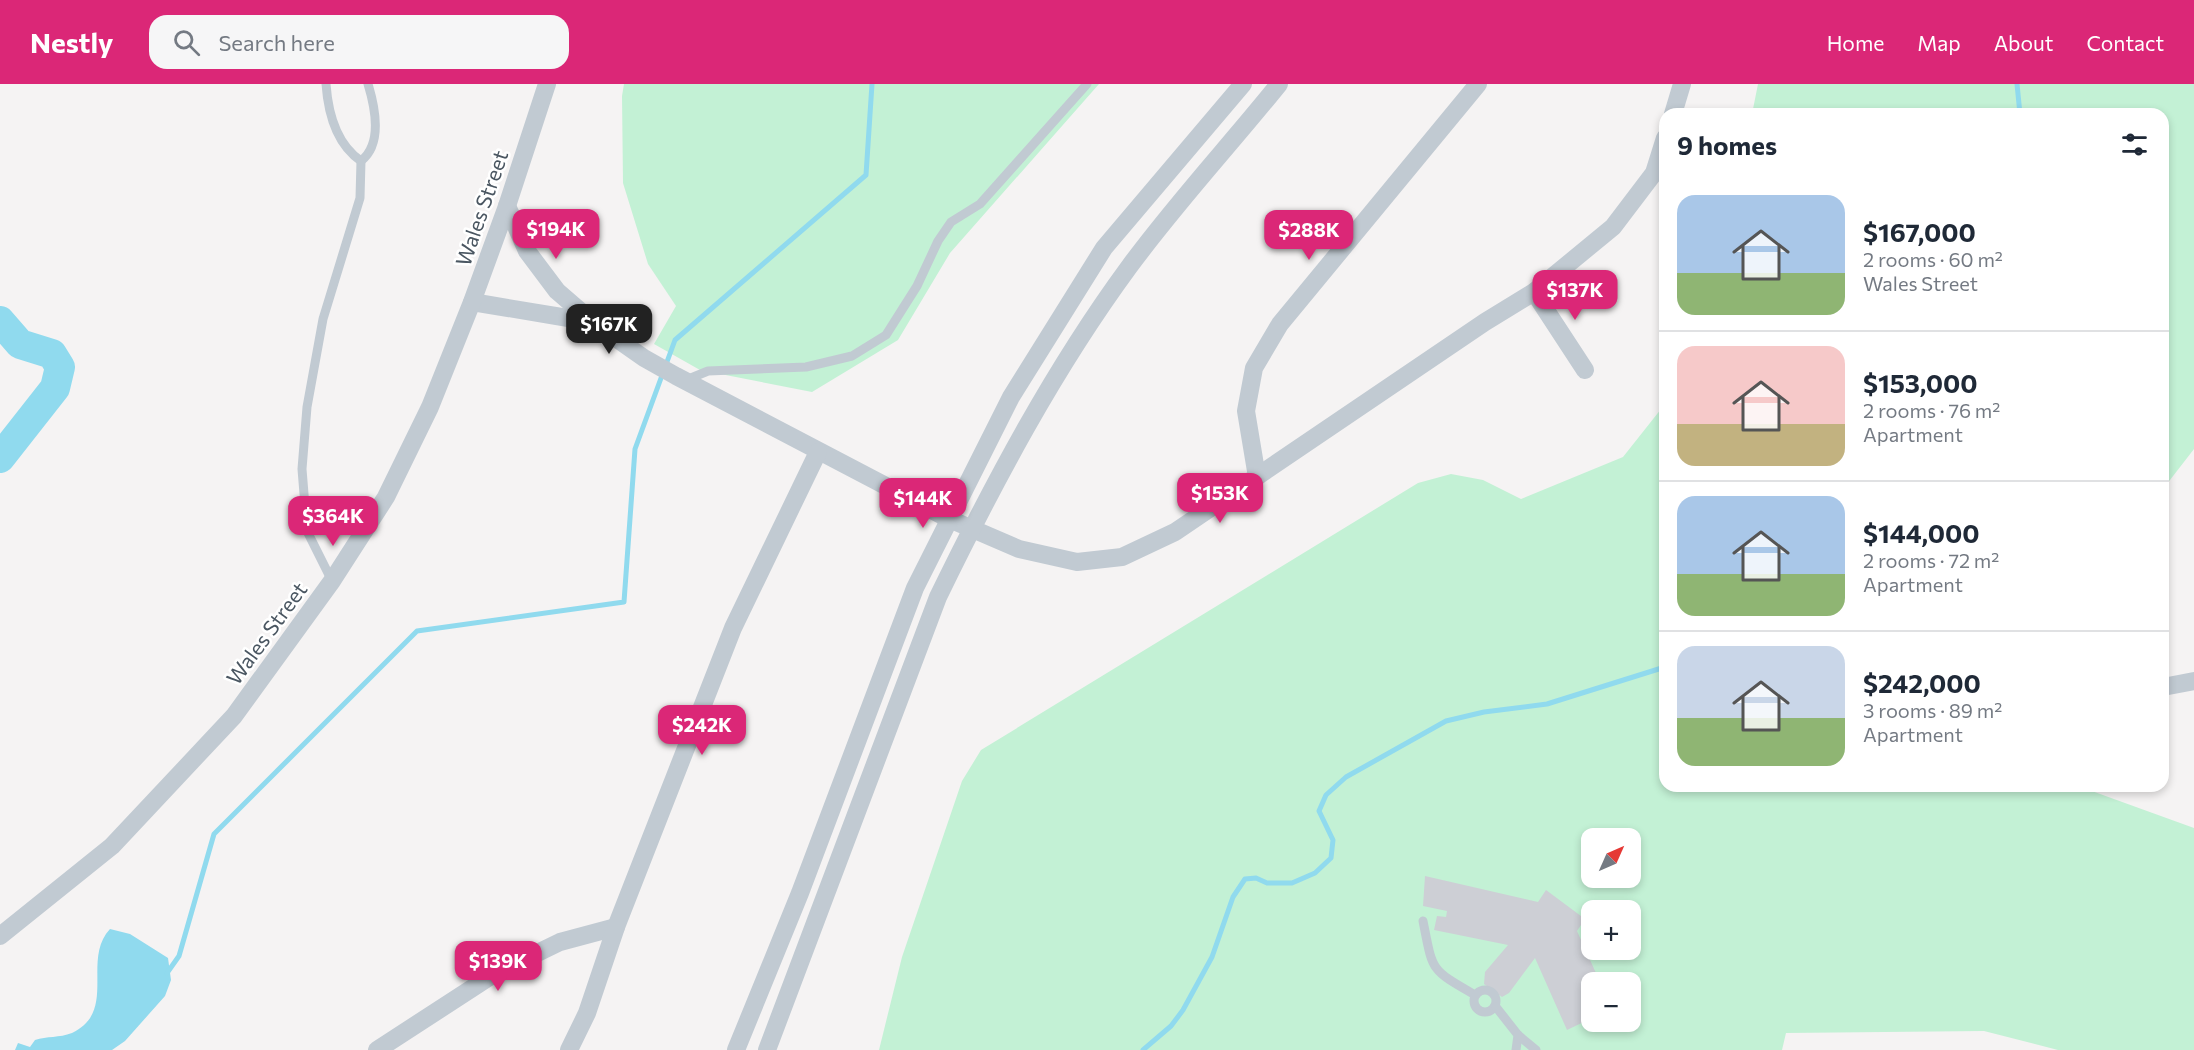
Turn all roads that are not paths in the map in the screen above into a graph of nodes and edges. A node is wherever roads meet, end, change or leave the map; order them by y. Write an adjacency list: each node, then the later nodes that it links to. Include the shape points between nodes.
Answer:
1 (326, 84): 11 (lane, via 329,113 341,140)
2 (368, 84): 11 (lane, via 375,130 372,148)
3 (546, 84): 12 (street, Wales Street)
4 (1087, 84): 17 (lane, via 980,204 951,222 886,335 852,356 806,367 708,371)
5 (1244, 84): 20 (street, via 1104,248 1011,397)
6 (1279, 84): 21 (street, via 1129,266 1036,408)
7 (1478, 84): 19 (street, via 1280,324 1254,368 1246,411)
8 (1682, 84): 9 (street)
9 (1674, 108)
10 (1659, 157): 13 (street, via 1654,173 1613,227)
11 (361, 161): 22 (lane, via 360,198 323,319 308,406 303,469 307,531)
12 (507, 206): 14 (street, Wales Street); 15 (street, via 527,251 557,291)
13 (1534, 291): 16 (street); 19 (street)
14 (472, 302): 15 (street); 22 (street, Wales Street, via 430,407 386,497)
15 (594, 323): 17 (street)
16 (1585, 370)
17 (680, 379): 18 (street)
18 (818, 452): 20 (street); 26 (street, via 733,628)
19 (1257, 477): 21 (street, via 1175,532 1122,557 1077,562 1018,549)
20 (948, 518): 21 (street); 33 (street, via 915,588)
21 (971, 529): 34 (street, via 938,597)
22 (332, 581): 27 (street, Wales Street, via 234,716 112,846)
23 (2194, 681): 24 (street)
24 (2169, 686)
25 (1423, 921): 28 (lane, via 1431,963 1444,978)
26 (616, 927): 31 (street, via 560,942 494,974); 32 (street, via 587,1013)
27 (0, 936)
28 (1475, 996): 29 (lane, via 1473,1001 1480,1011 1485,1013); 29 (lane, via 1479,991 1491,991)
29 (1496, 1007): 30 (lane)
30 (1518, 1035): 35 (lane); 36 (lane)
31 (377, 1050)
32 (569, 1050)
33 (736, 1050)
34 (767, 1050)
35 (1516, 1050)
36 (1536, 1050)

